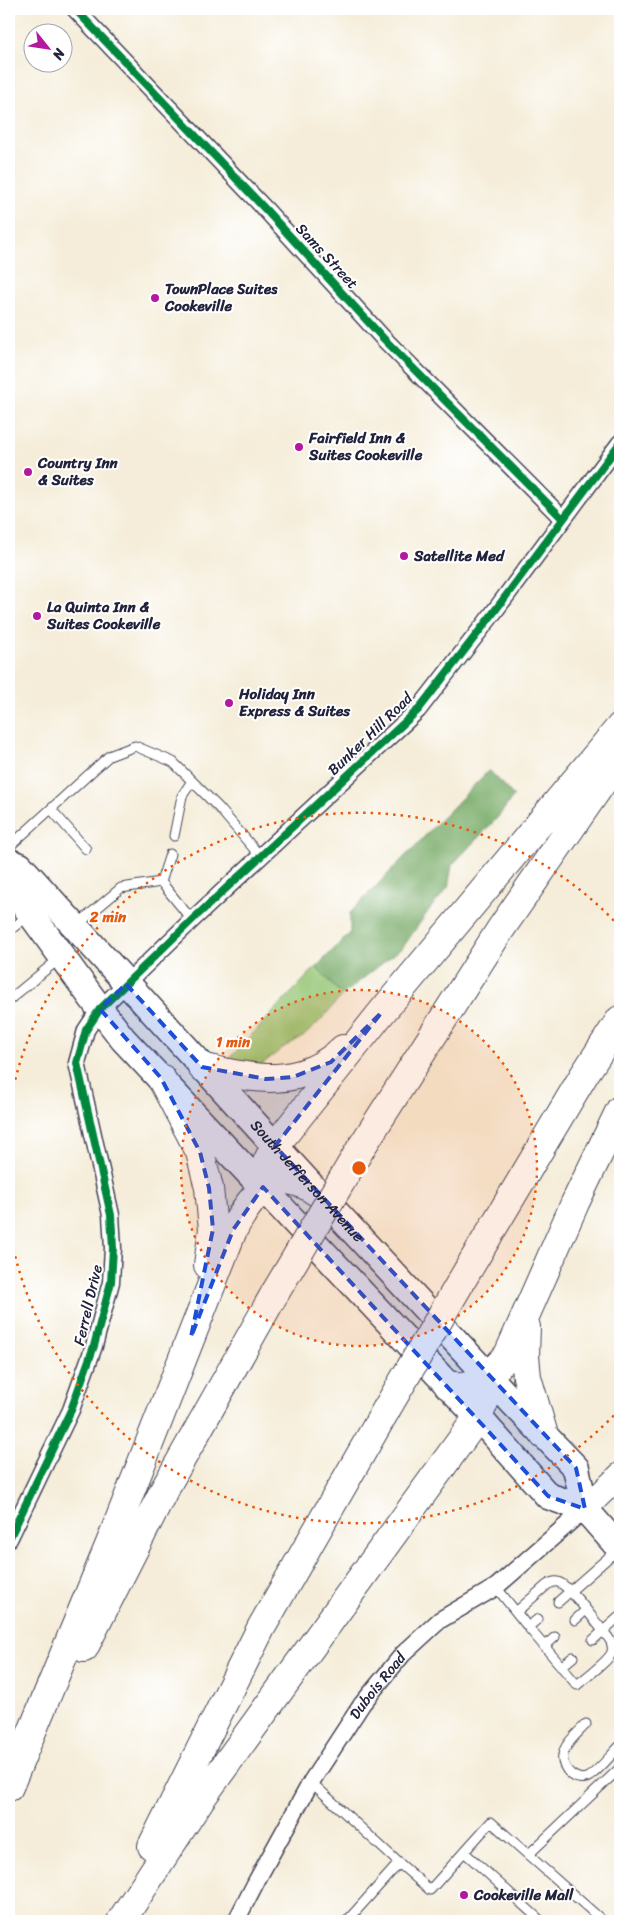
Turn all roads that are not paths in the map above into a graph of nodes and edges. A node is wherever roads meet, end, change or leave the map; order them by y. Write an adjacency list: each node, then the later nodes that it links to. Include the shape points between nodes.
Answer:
1 (75, 9): 3 (street, Sams Street, via 383,338)
2 (620, 443): 3 (street, Bunker Hill Road)
3 (562, 520): 12 (street, Bunker Hill Road, via 418,710)
4 (620, 727): 24 (highway)
5 (620, 757): 62 (highway, bridge, via 500,930 361,1148 275,1293 164,1490)
6 (192, 781): 7 (lane, via 173,762 135,746 109,756); 8 (lane, via 182,796); 12 (lane)
7 (51, 809): 9 (lane); 10 (lane)
8 (174, 836)
9 (9, 847)
10 (86, 849)
11 (170, 854): 14 (lane)
12 (261, 857): 17 (street, Bunker Hill Road)
13 (9, 862): 18 (main road, South Jefferson Avenue, via 20,866)
14 (161, 882): 17 (lane); 18 (lane, via 118,884)
15 (9, 884): 16 (main road, South Jefferson Avenue)
16 (30, 913): 19 (lane); 20 (main road, South Jefferson Avenue)
17 (192, 920): 21 (street, Bunker Hill Road)
18 (75, 927): 21 (main road, South Jefferson Avenue)
19 (9, 931)
20 (62, 957): 22 (lane); 23 (main road, South Jefferson Avenue)
21 (126, 984): 23 (street, Bunker Hill Road); 26 (main road, South Jefferson Avenue)
22 (9, 1000)
23 (100, 1009): 27 (main road, South Jefferson Avenue, via 123,1039); 40 (street, Ferrell Drive, via 86,1030 77,1063 111,1215 110,1282 94,1346 71,1410)
24 (382, 1012): 26 (highway, via 331,1062 293,1077 266,1079); 29 (highway)
25 (620, 1020): 66 (highway, bridge, via 469,1268 261,1628)
26 (202, 1067): 29 (main road, South Jefferson Avenue)
27 (161, 1078): 30 (main road, South Jefferson Avenue); 33 (highway, via 200,1152 209,1188 213,1229 207,1272)
28 (620, 1110): 32 (highway)
29 (275, 1146): 30 (highway, via 267,1162); 31 (main road, South Jefferson Avenue)
30 (264, 1188): 31 (highway, via 282,1179 299,1182); 33 (highway, via 248,1205 233,1230); 35 (main road, South Jefferson Avenue)
31 (318, 1193): 34 (main road, South Jefferson Avenue)
32 (526, 1312): 34 (highway, via 508,1355); 37 (highway, via 526,1377)
33 (191, 1336): 61 (highway, via 111,1541)
34 (487, 1375): 35 (highway, via 472,1386); 36 (highway, via 488,1393); 37 (main road, South Jefferson Avenue)
35 (448, 1385): 36 (main road, South Jefferson Avenue)
36 (478, 1417): 39 (main road, South Jefferson Avenue, via 548,1496); 67 (highway, via 200,1800)
37 (544, 1435): 39 (main road, South Jefferson Avenue, via 576,1468)
38 (620, 1475): 39 (street)
39 (586, 1510): 41 (main road, South Jefferson Avenue); 42 (street, Dubois Road)
40 (9, 1539)
41 (618, 1544): 43 (lane)
42 (496, 1588): 46 (lane); 60 (street, Dubois Road, via 440,1620 403,1654 362,1704)
43 (570, 1592): 44 (lane); 45 (lane); 46 (lane, via 559,1582 552,1582)
44 (558, 1602)
45 (586, 1610): 49 (lane); 51 (lane)
46 (516, 1612): 50 (lane)
47 (620, 1616): 51 (lane)
48 (538, 1619): 50 (lane)
49 (575, 1620)
50 (528, 1627): 54 (lane)
51 (603, 1631): 53 (lane); 56 (lane, via 611,1641 612,1651 577,1685)
52 (555, 1637): 54 (lane)
53 (592, 1640)
54 (544, 1646): 56 (lane)
55 (573, 1657): 56 (lane)
56 (561, 1667)
57 (586, 1724): 58 (lane, via 562,1756 563,1764 576,1778 589,1777)
58 (620, 1746)
59 (620, 1768): 64 (lane)
60 (311, 1782): 65 (lane); 68 (street, Dubois Road)
61 (9, 1787)
62 (9, 1797)
63 (464, 1852): 64 (lane, via 491,1822); 65 (lane, via 430,1890); 70 (lane)
64 (528, 1855): 71 (lane)
65 (399, 1863): 69 (lane)
66 (115, 1921)
67 (121, 1921)
68 (236, 1921)
69 (347, 1921)
70 (541, 1921)
71 (603, 1921)

